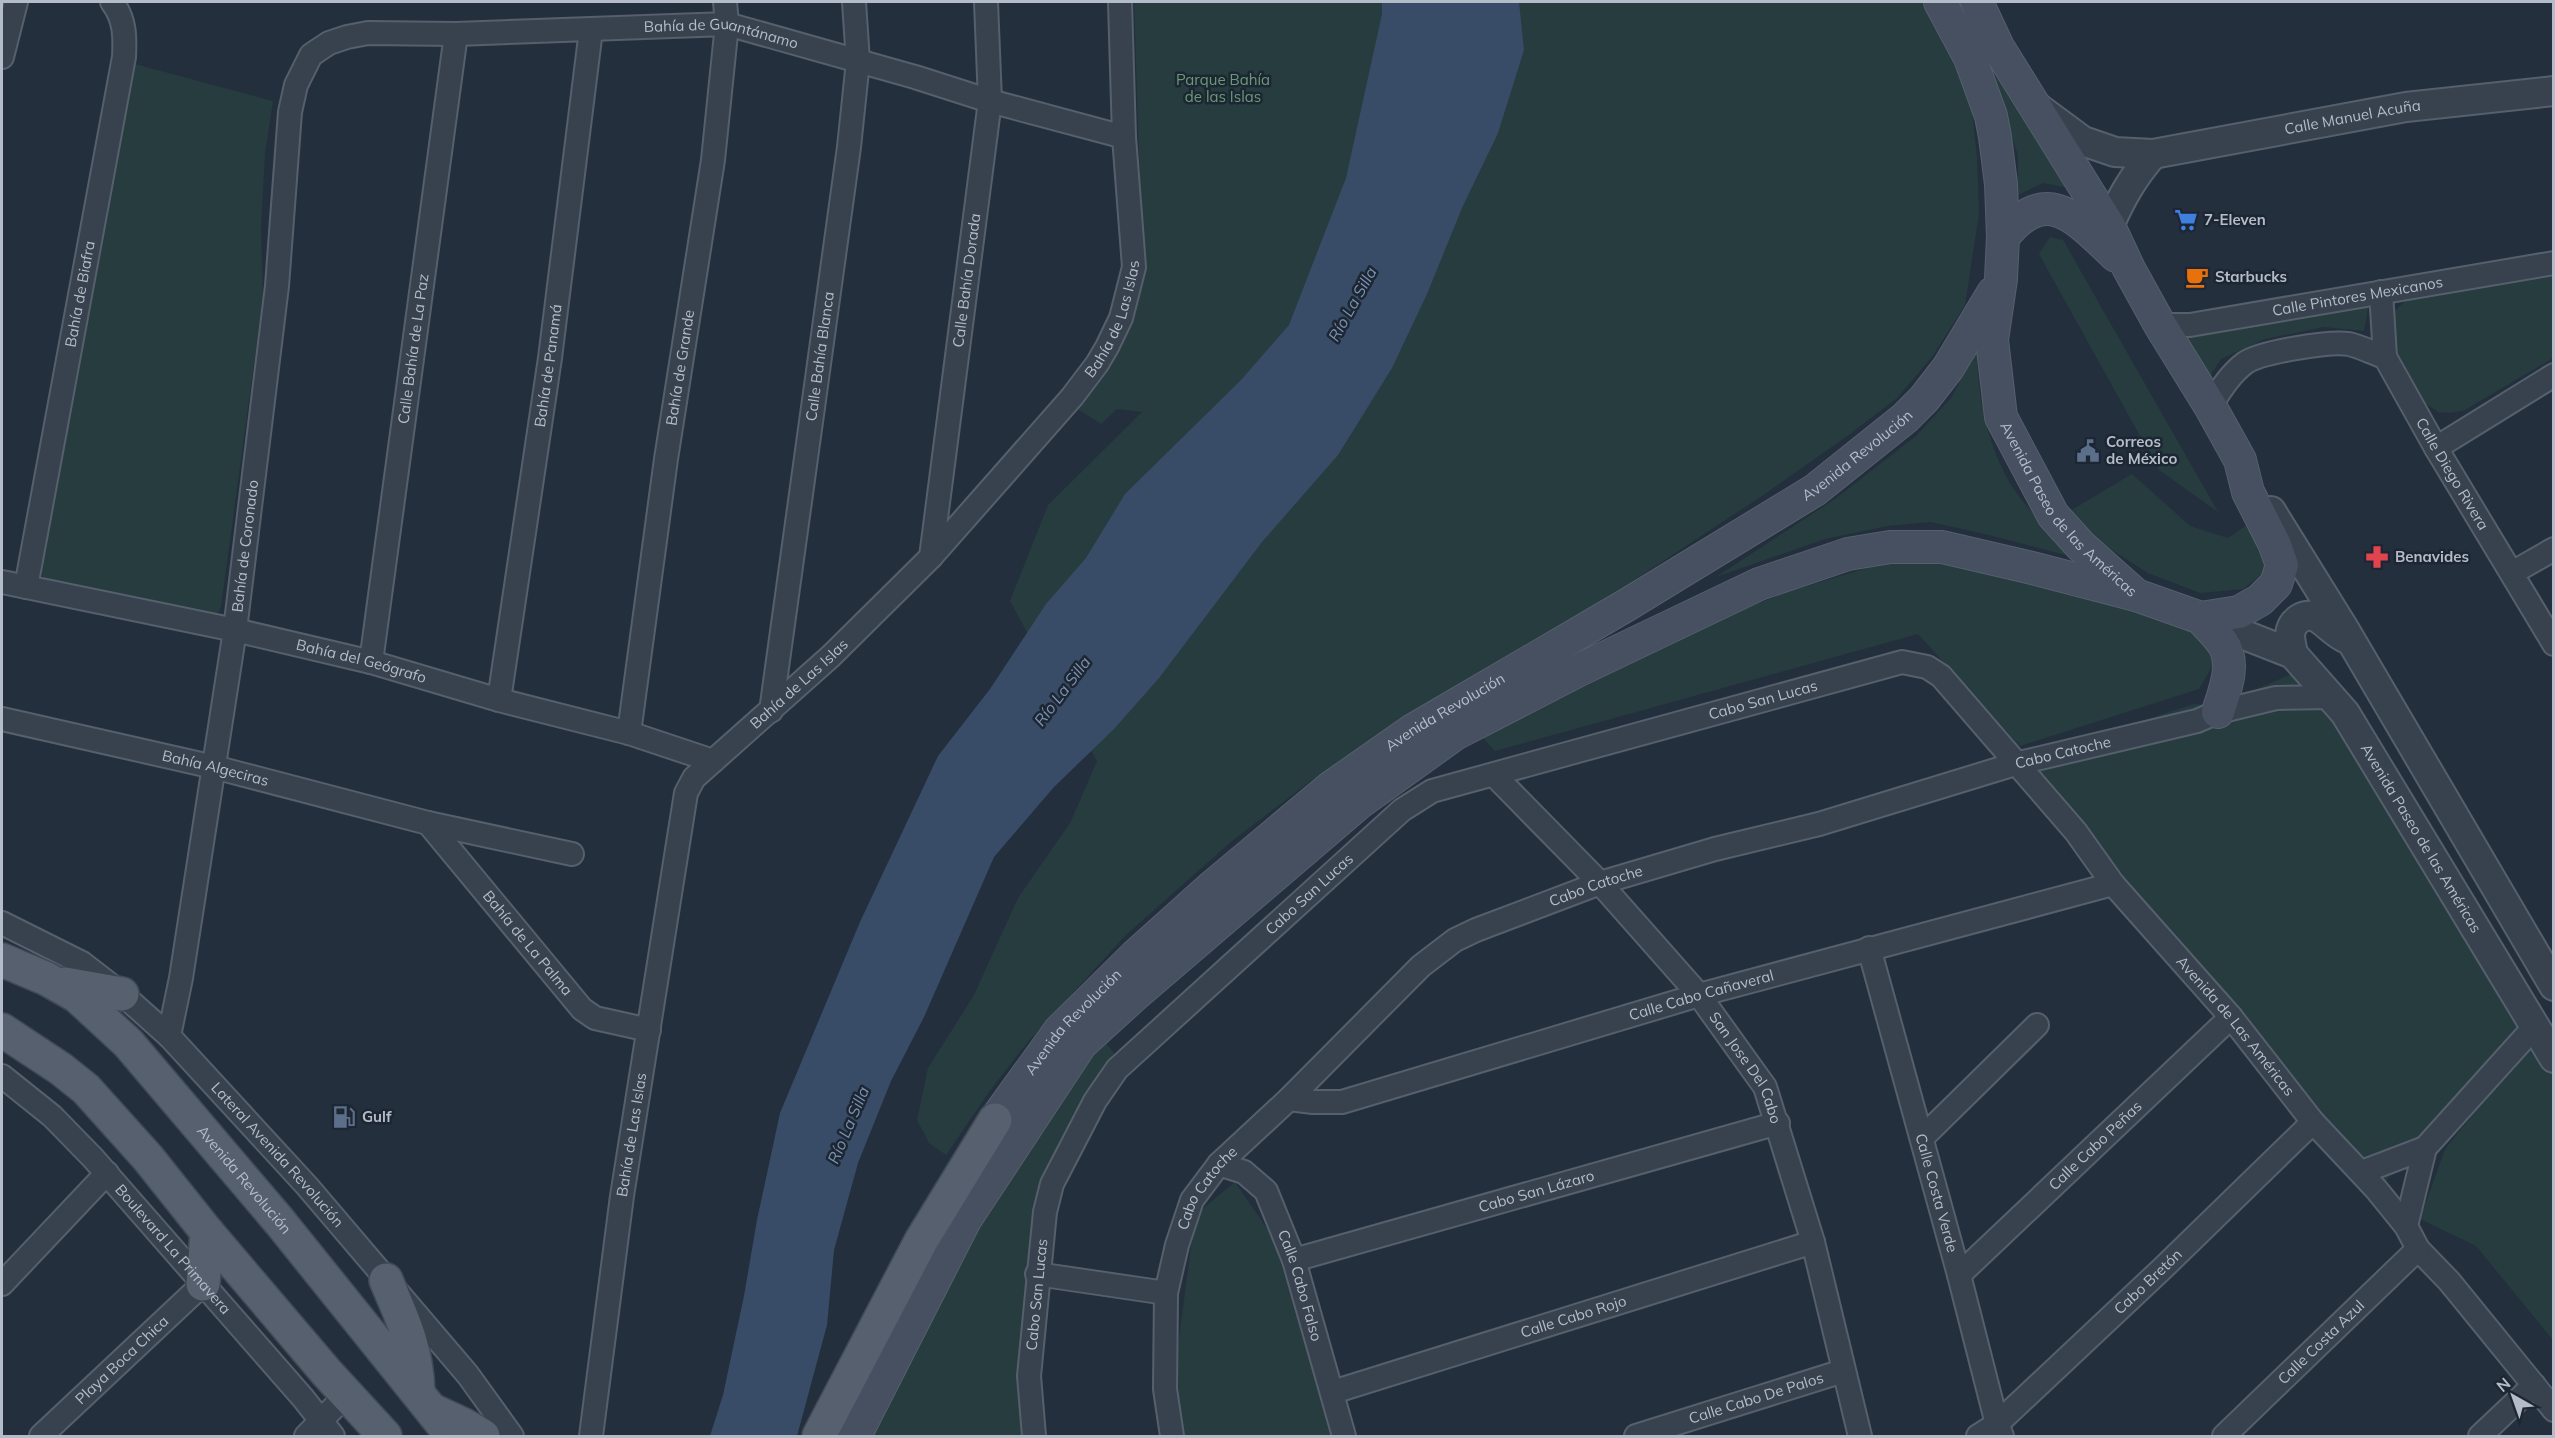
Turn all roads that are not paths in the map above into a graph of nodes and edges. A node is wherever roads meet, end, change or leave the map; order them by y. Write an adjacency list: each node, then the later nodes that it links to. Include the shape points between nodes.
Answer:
1 (16, 2): 12 (street)
2 (112, 2): 35 (street, Bahía de Biafra, via 120,13 125,33 124,57)
3 (854, 2): 13 (street, Calle Bahía Blanca)
4 (986, 2): 15 (street, Calle Bahía Dorada)
5 (1120, 2): 17 (street, Bahía de Las Islas)
6 (1940, 2): 20 (main road, Avenida Paseo de las Américas, via 1970,58 1991,116 2001,184)
7 (1977, 2): 16 (main road, via 1998,47)
8 (726, 13): 9 (street, Bahía de Guantánamo); 13 (street, Bahía de Guantánamo); 49 (street, Bahía de Grande, via 713,160 666,459)
9 (591, 30): 10 (street, Bahía de Guantánamo); 45 (street, Bahía de Panamá, via 550,358)
10 (456, 34): 11 (street, Bahía de Guantánamo, via 347,36); 42 (street, Calle Bahía de La Paz)
11 (311, 55): 38 (street, Bahía de Coronado, via 296,85 290,112 277,286)
12 (2, 57)
13 (858, 61): 15 (street, Bahía de Guantánamo); 46 (street, Calle Bahía Blanca)
14 (2553, 91): 18 (street, Calle Manuel Acuña, via 2406,107)
15 (990, 101): 17 (street, Bahía de Guantánamo); 32 (street, Calle Bahía Dorada)
16 (2036, 106): 18 (street, Calle Manuel Acuña, via 2083,141 2115,152); 19 (main road)
17 (1124, 137): 32 (street, Bahía de Las Islas, via 1134,267 1121,318 1098,364 1072,397)
18 (2153, 154): 19 (street, via 2122,195)
19 (2109, 226): 22 (main road)
20 (2003, 237): 22 (main road, via 2019,218 2038,209 2054,208 2068,213); 23 (main road, Avenida Paseo de las Américas)
21 (2553, 263): 24 (street, Calle Pintores Mexicanos)
22 (2129, 269): 25 (main road)
23 (2001, 279): 36 (main road, Avenida Paseo de las Américas, via 1992,340 2001,417 2053,515); 74 (main road, Avenida Revolución, via 1948,368 1905,418 1815,490 1423,724 1330,788 1213,886 1060,1030)
24 (2381, 292): 25 (street, Calle Pintores Mexicanos, via 2190,325); 26 (street, Calle Diego Rivera)
25 (2160, 325): 28 (main road)
26 (2385, 357): 28 (street, via 2349,344 2321,344 2256,357 2244,363); 29 (street, Calle Diego Rivera)
27 (2553, 375): 29 (street)
28 (2210, 406): 30 (main road)
29 (2436, 448): 33 (street, Calle Diego Rivera)
30 (2240, 460): 37 (main road, via 2248,492 2282,565 2276,584 2260,600 2239,612); 39 (street)
31 (2553, 549): 33 (street)
32 (931, 557): 46 (street, Bahía de Las Islas)
33 (2512, 573): 40 (street, Calle Diego Rivera)
34 (2, 582): 35 (street, Bahía del Geógrafo)
35 (26, 587): 38 (street, Bahía del Geógrafo)
36 (2136, 595): 37 (main road, Avenida Paseo de las Américas); 82 (main road, Avenida Revolución, via 1942,547 1890,547 1848,554 1760,584 1455,734 1359,803 1081,1044)
37 (2201, 618): 41 (street, Avenida Paseo de las Américas); 47 (main road, via 2225,647 2229,666)
38 (235, 630): 42 (street, Bahía del Geógrafo); 52 (street, Bahía de Coronado)
39 (2352, 642): 41 (street, via 2309,615 2292,628); 62 (street)
40 (2553, 644)
41 (2293, 654): 44 (street, Avenida Paseo de las Américas)
42 (371, 662): 45 (street, Bahía del Geógrafo)
43 (1902, 662): 51 (street, Avenida de Las Américas, via 1927,667 1941,676); 53 (street, Cabo San Lucas)
44 (2331, 697): 47 (street, Cabo Catoche, via 2276,698); 67 (street, Avenida Paseo de las Américas, via 2361,738)
45 (500, 700): 49 (street, Bahía del Geógrafo)
46 (771, 711): 50 (street, Bahía de Las Islas)
47 (2218, 712): 51 (street, Cabo Catoche, via 2197,721)
48 (2, 719): 52 (street, Bahía Algeciras)
49 (629, 734): 50 (street, Bahía del Geógrafo)
50 (713, 762): 69 (street, Bahía de Las Islas, via 694,778 686,793)
51 (2015, 764): 56 (street, Cabo Catoche, via 1819,824); 57 (street, Avenida de Las Américas, via 2076,832)
52 (214, 767): 54 (street, Bahía Algeciras); 70 (street, Bahía de Coronado)
53 (1494, 775): 56 (street, San Jose Del Cabo); 89 (street, Cabo San Lucas, via 1432,791 1402,810 1117,1069 1095,1101 1052,1184)
54 (428, 823): 55 (street, Bahía Algeciras); 69 (street, Bahía de La Palma, via 582,1009 596,1018)
55 (572, 855)
56 (1600, 883): 64 (street, San Jose Del Cabo); 73 (street, Cabo Catoche, via 1455,940 1421,966)
57 (2113, 884): 59 (street, Calle Cabo Cañaveral); 65 (street, Avenida de Las Américas)
58 (2, 923): 63 (street, Lateral Avenida Revolución, via 62,951)
59 (1869, 948): 64 (street, Calle Cabo Cañaveral); 77 (street, Calle Costa Verde)
60 (2, 960): 61 (main road, Avenida Revolución)
61 (47, 979): 63 (main road); 100 (main road, Avenida Revolución, via 77,996 128,1043)
62 (2553, 986)
63 (122, 994): 70 (street, Lateral Avenida Revolución)
64 (1699, 995): 73 (street, Calle Cabo Cañaveral, via 1342,1102); 76 (street, San Jose Del Cabo, via 1765,1087)
65 (2231, 1017): 75 (street, Avenida de Las Américas); 90 (street, Calle Cabo Peñas)
66 (2037, 1025): 77 (street)
67 (2535, 1026): 71 (street, Avenida Paseo de las Américas); 78 (street)
68 (2, 1030): 84 (main road, via 86,1089)
69 (649, 1030): 107 (street, Bahía de Las Islas, via 622,1196)
70 (169, 1036): 91 (street, Lateral Avenida Revolución, via 307,1186)
71 (2553, 1058)
72 (2, 1076): 81 (street, Boulevard La Primavera, via 52,1116)
73 (1288, 1099): 79 (street, Cabo Catoche)
74 (995, 1120): 82 (main road, Avenida Revolución); 108 (main road, via 921,1241)
75 (2313, 1122): 80 (street, Avenida de Las Américas); 102 (street, Cabo Bretón)
76 (1778, 1123): 85 (street, San Jose Del Cabo); 87 (street, Cabo San Lázaro)
77 (1922, 1138): 90 (street, Calle Costa Verde)
78 (2425, 1148): 80 (street); 83 (street)
79 (1219, 1164): 87 (street, Calle Cabo Falso, via 1244,1173 1266,1191); 93 (street, Cabo Catoche, via 1192,1200)
80 (2362, 1172): 83 (street, Avenida de Las Américas)
81 (107, 1173): 88 (street); 92 (street, Boulevard La Primavera)
82 (965, 1220): 109 (main road, Avenida Revolución)
83 (2406, 1226): 86 (street, Avenida de Las Américas)
84 (207, 1232): 92 (main road); 95 (main road)
85 (1813, 1242): 94 (street, San Jose Del Cabo); 97 (street, Calle Cabo Rojo)
86 (2418, 1249): 96 (street, Avenida de Las Américas); 115 (street, Calle Costa Azul)
87 (1294, 1260): 97 (street, Calle Cabo Falso)
88 (6, 1269)
89 (1037, 1274): 93 (street); 110 (street, Cabo San Lucas, via 1029,1376)
90 (1959, 1275): 102 (street, Calle Costa Verde)
91 (386, 1280): 100 (main road, via 412,1343); 106 (street, Lateral Avenida Revolución, via 468,1376)
92 (203, 1284): 98 (street, Boulevard La Primavera); 103 (street, Playa Boca Chica)
93 (1166, 1293): 111 (street, Cabo Catoche, via 1165,1389)
94 (1843, 1371): 113 (street, Calle Cabo De Palos); 114 (street, San Jose Del Cabo)
95 (337, 1384): 98 (street); 101 (street); 104 (main road)
96 (2534, 1385): 99 (street, Avenida de Las Américas); 116 (street)
97 (1333, 1392): 112 (street, Calle Cabo Falso)
98 (303, 1398): 101 (street, Boulevard La Primavera)
99 (2553, 1410)
100 (434, 1413): 105 (main road)
101 (320, 1432)
102 (1992, 1432)
103 (41, 1437)
104 (385, 1437)
105 (483, 1437)
106 (512, 1437)
107 (591, 1437)
108 (819, 1437)
109 (855, 1437)
110 (1034, 1437)
111 (1172, 1437)
112 (1344, 1437)
113 (1636, 1437)
114 (1860, 1437)
115 (2224, 1437)
116 (2480, 1437)

